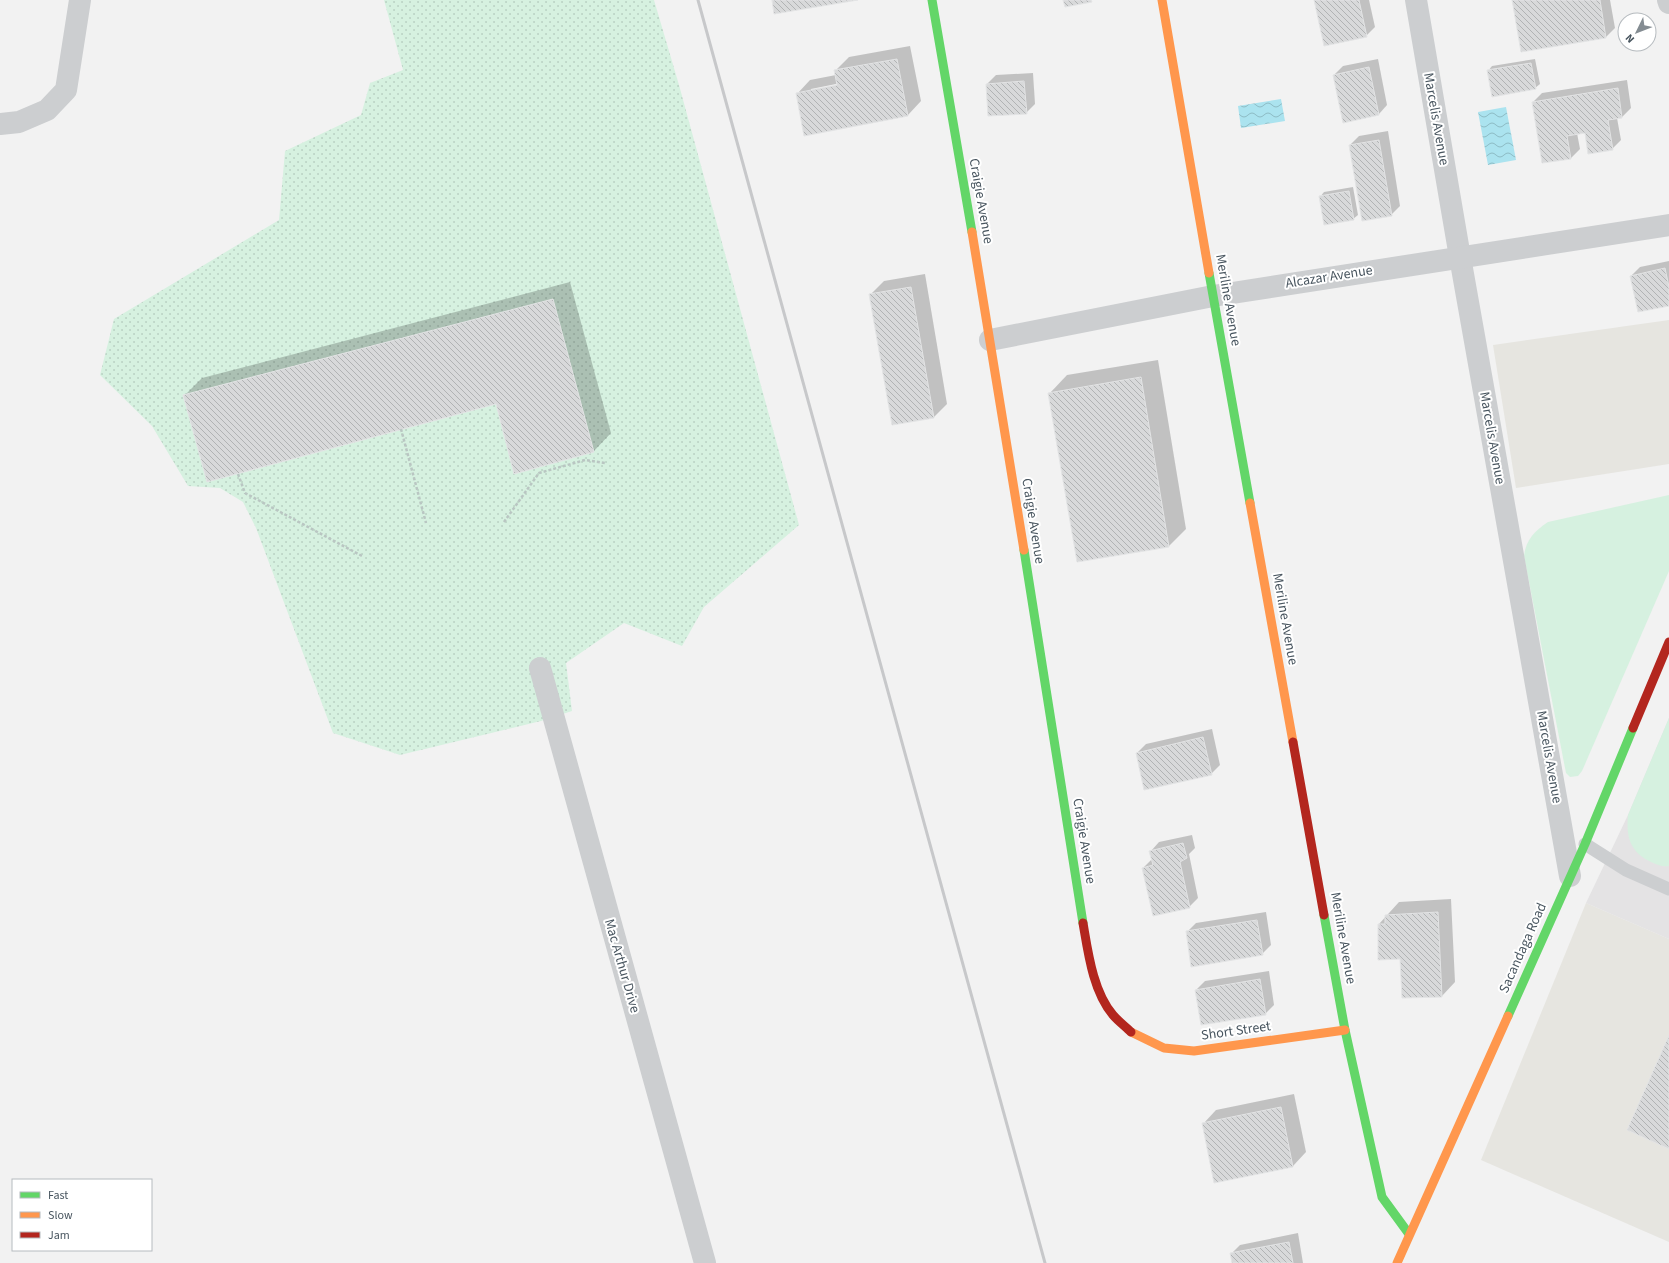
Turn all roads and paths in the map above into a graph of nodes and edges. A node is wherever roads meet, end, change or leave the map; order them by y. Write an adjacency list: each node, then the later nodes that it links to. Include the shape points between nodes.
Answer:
1 (80, 0): 7 (street, via 66,90 47,110 19,122)
2 (932, 0): 11 (street, Craigie Avenue)
3 (1162, 0): 10 (street, Meriline Avenue)
4 (1416, 0): 9 (street, Marcelis Avenue)
5 (1668, 0): 6 (street)
6 (1669, 3)
7 (0, 124)
8 (1669, 225): 9 (street, Alcazar Avenue)
9 (1460, 257): 10 (street, Alcazar Avenue); 21 (street, Marcelis Avenue)
10 (1213, 296): 11 (street, Alcazar Avenue); 23 (street, Meriline Avenue)
11 (990, 340): 24 (street, Craigie Avenue, via 1090,966 1112,1014)
12 (401, 429): 16 (path)
13 (605, 463): 15 (path, via 585,460 539,473)
14 (238, 474): 17 (path, via 245,493)
15 (504, 522)
16 (426, 523)
17 (362, 556)
18 (1669, 642): 20 (street, Sacandaga Road)
19 (540, 668): 26 (street, Mac Arthur Drive)
20 (1585, 844): 21 (street, Sacandaga Road); 22 (lane, via 1626,870)
21 (1570, 876): 25 (street, Sacandaga Road)
22 (1669, 890)
23 (1345, 1030): 24 (street, Short Street, via 1194,1051 1164,1048); 25 (street, Meriline Avenue, via 1382,1198)
24 (1133, 1034)
25 (1409, 1234): 27 (street, Sacandaga Road)
26 (705, 1263)
27 (1397, 1263)

